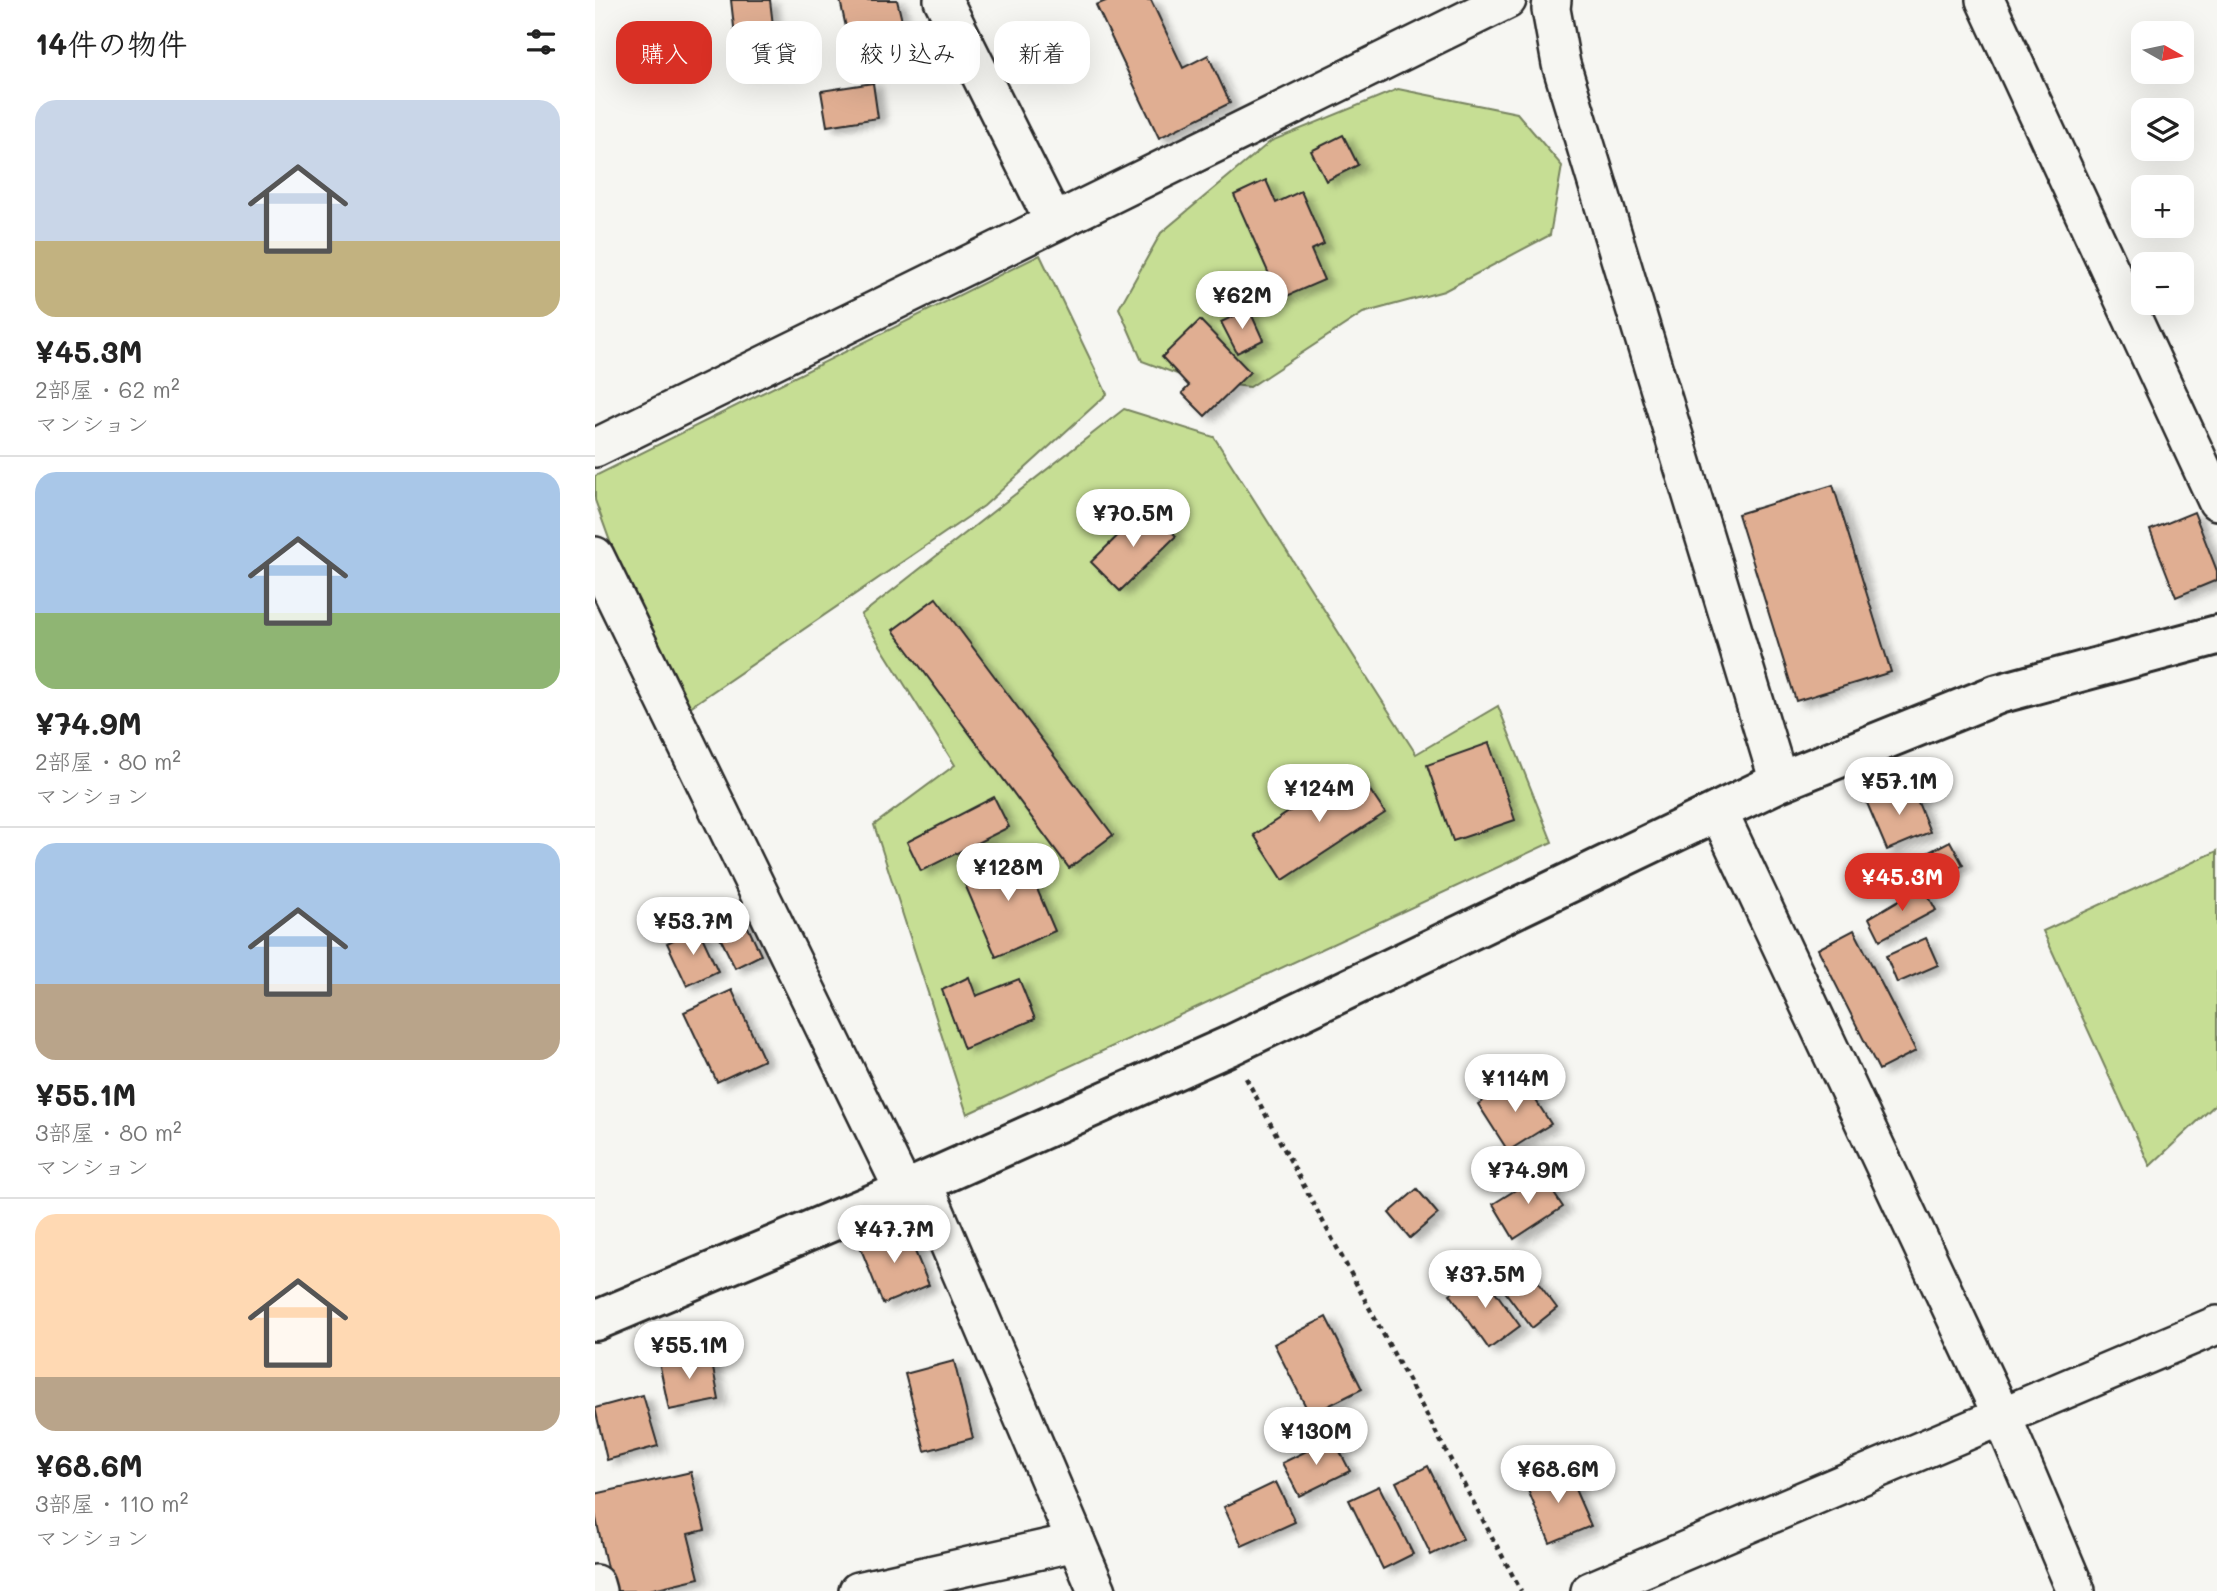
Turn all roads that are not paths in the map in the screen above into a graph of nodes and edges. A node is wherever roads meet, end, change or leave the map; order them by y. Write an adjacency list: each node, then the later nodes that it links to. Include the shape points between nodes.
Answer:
1 (943, 0): 5 (street)
2 (1507, 0): 5 (street)
3 (1552, 0): 10 (street, via 1561,64)
4 (1985, 0): 7 (street)
5 (1054, 222): 6 (street)
6 (595, 448)
7 (2217, 501)
8 (595, 556): 12 (street)
9 (2217, 635): 10 (street, via 1998,694)
10 (1779, 782): 11 (street)
11 (1718, 811): 12 (street, via 1229,1046); 15 (street)
12 (914, 1187): 13 (street); 16 (street)
13 (595, 1321)
14 (2217, 1325): 15 (street)
15 (2002, 1416): 18 (street); 22 (street)
16 (1076, 1542): 20 (street); 21 (street)
17 (595, 1584): 19 (street)
18 (1603, 1588)
19 (597, 1591)
20 (858, 1591)
21 (1097, 1591)
22 (2075, 1591)

